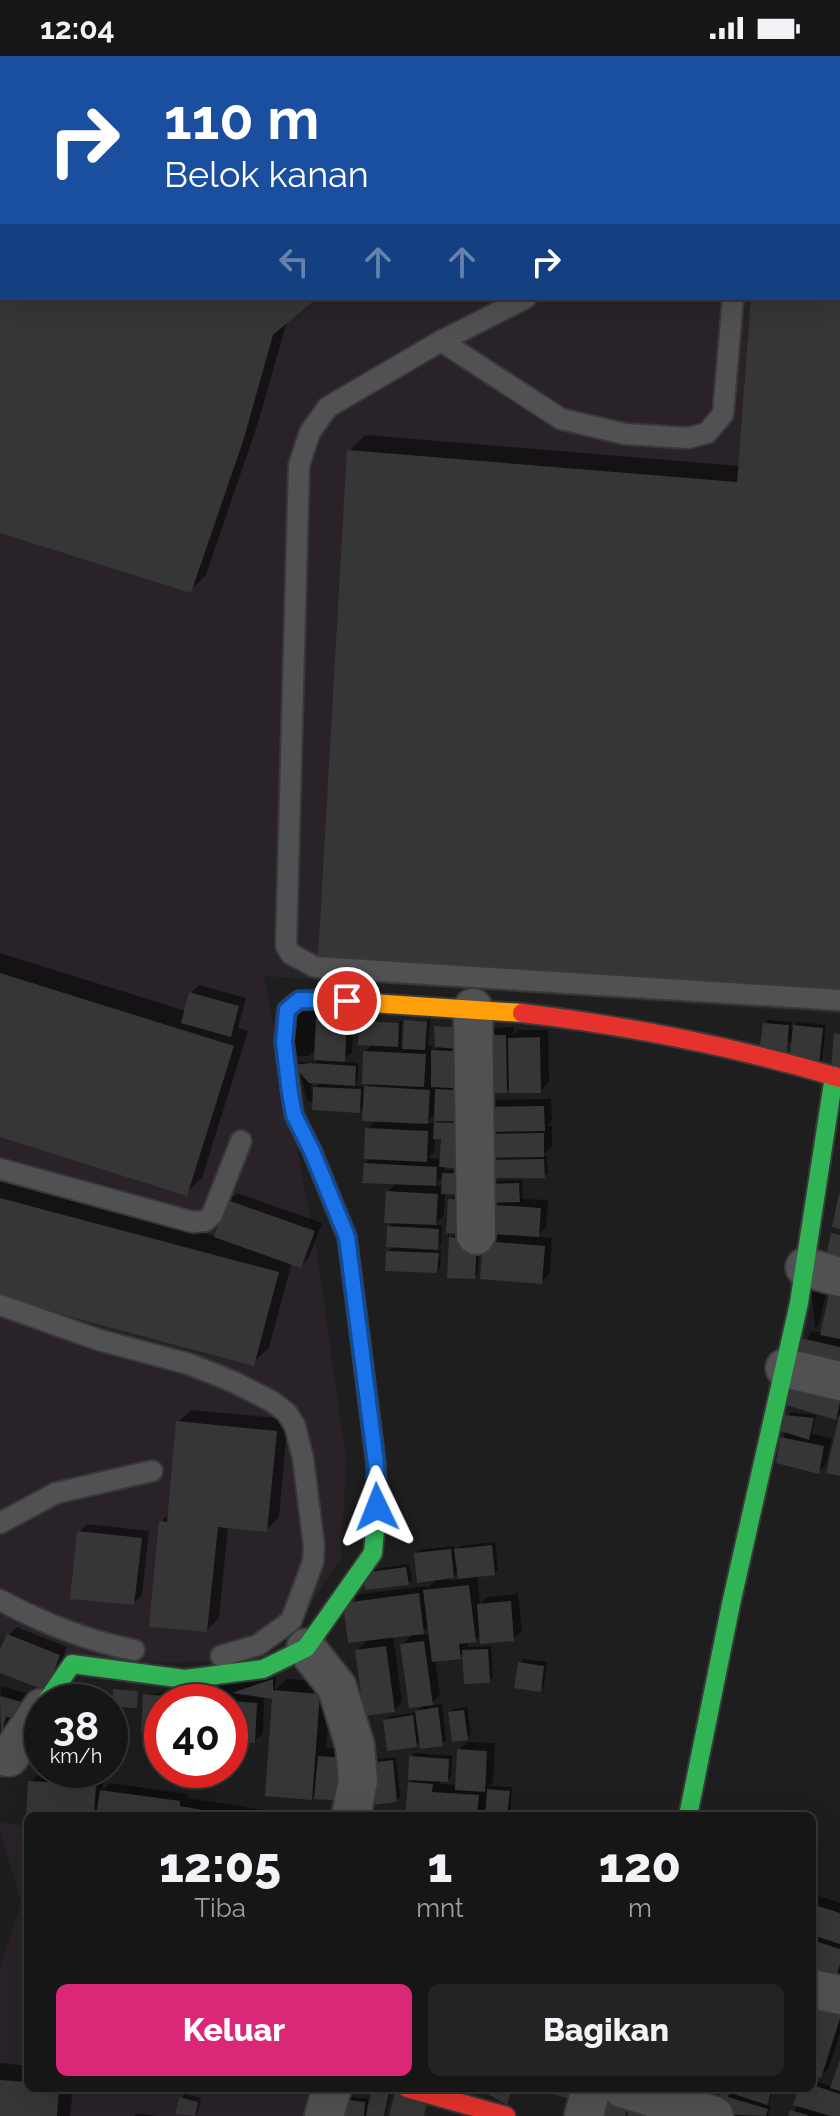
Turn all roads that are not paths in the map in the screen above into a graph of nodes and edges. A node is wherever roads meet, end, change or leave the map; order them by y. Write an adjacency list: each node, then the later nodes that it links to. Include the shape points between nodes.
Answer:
1 (522, 300): 3 (lane)
2 (733, 300): 3 (lane, via 723,414 707,433 688,438 625,434 561,419)
3 (441, 341): 4 (lane, via 328,407 310,432 299,465 286,946 315,967)
4 (840, 1000)
5 (473, 1008): 6 (street, via 640,1029); 9 (street); 17 (street, via 299,1000 287,1010 284,1042 294,1115 347,1237 377,1493 373,1553)
6 (837, 1077): 10 (street)
7 (241, 1141): 8 (lane, via 205,1221)
8 (0, 1169)
9 (476, 1235)
10 (822, 1272): 12 (street)
11 (0, 1305): 16 (lane, via 189,1364 236,1383 287,1413 303,1458 314,1554 291,1621 258,1645 213,1659 183,1660 111,1646)
12 (785, 1368): 13 (street); 22 (street)
13 (840, 1381)
14 (152, 1471): 15 (lane, via 56,1493)
15 (0, 1523)
16 (0, 1600)
17 (306, 1648): 18 (street, via 263,1669 185,1679 72,1664); 21 (street, via 337,1687 355,1746 358,1781)
18 (58, 1684)
19 (24, 1735): 20 (street, via 9,1757)
20 (0, 1756)
21 (352, 1812)
22 (689, 1812)
23 (816, 1990): 24 (street)
24 (840, 1995)
25 (331, 2092): 29 (street)
26 (421, 2092): 30 (street)
27 (590, 2092): 31 (street)
28 (635, 2092): 32 (street)
29 (324, 2116)
30 (506, 2116)
31 (584, 2116)
32 (714, 2116)

